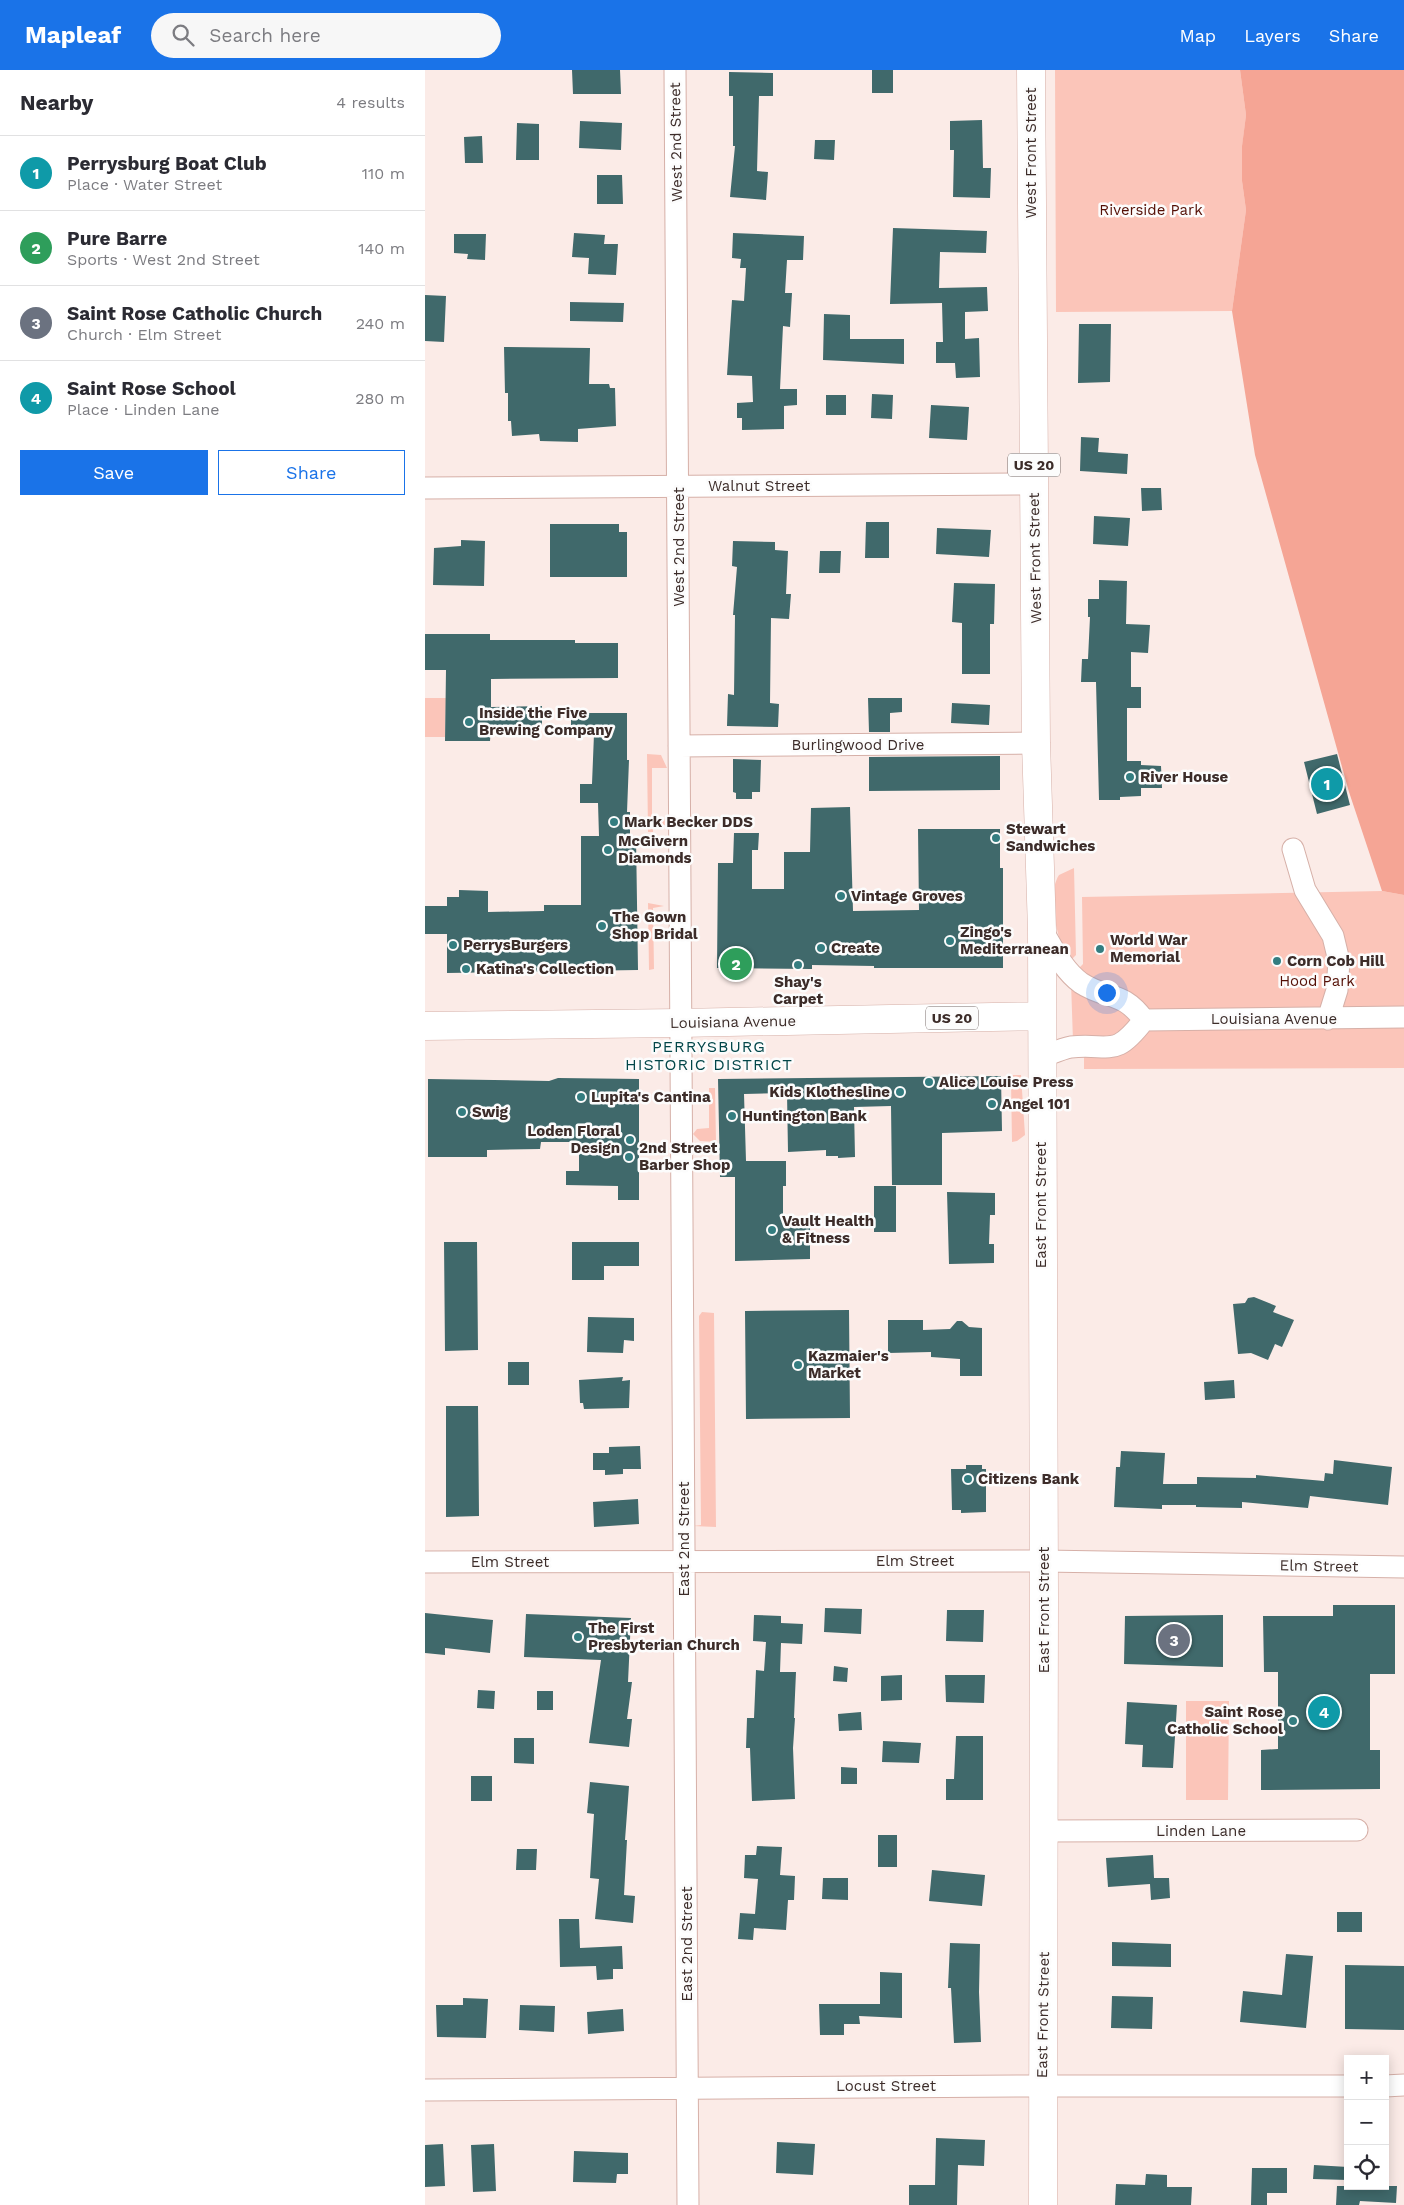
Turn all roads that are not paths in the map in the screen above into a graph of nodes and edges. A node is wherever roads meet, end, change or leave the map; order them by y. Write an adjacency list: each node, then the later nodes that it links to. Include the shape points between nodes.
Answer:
1 (675, 70): 4 (street, West 2nd Street)
2 (1031, 70): 3 (main road, West Front Street / US 20)
3 (1034, 484): 4 (street, Walnut Street); 6 (main road, West Front Street / US 20)
4 (679, 486): 5 (street, Walnut Street); 7 (street, West 2nd Street)
5 (425, 488)
6 (1037, 743): 7 (street, Burlingwood Drive); 9 (main road, West Front Street / US 20)
7 (679, 746): 14 (street, West 2nd Street)
8 (1293, 849): 12 (street, via 1305,890 1330,930 1339,961 1338,983)
9 (1042, 930): 10 (main road, West Front Street / US 20); 13 (street, via 1074,977 1125,1000)
10 (1041, 1016): 14 (main road, Louisiana Avenue / US 20); 16 (main road, East Front Street)
11 (1404, 1016): 12 (street, Louisiana Avenue)
12 (1328, 1019): 13 (street, Louisiana Avenue)
13 (1143, 1020): 16 (street, via 1131,1037 1111,1047 1071,1047)
14 (680, 1024): 15 (main road, Louisiana Avenue / US 20); 17 (street, East 2nd Street)
15 (425, 1026)
16 (1041, 1057): 18 (main road, East Front Street)
17 (684, 1561): 18 (street, Elm Street); 19 (street, Elm Street); 27 (street, East 2nd Street)
18 (1044, 1561): 20 (street, Elm Street); 22 (main road, East Front Street)
19 (425, 1562)
20 (1404, 1567)
21 (1357, 1830): 22 (street, Linden Lane)
22 (1044, 1832): 24 (main road, East Front Street)
23 (1404, 2085): 26 (street)
24 (1042, 2086): 25 (street, Locust Street); 27 (street, Locust Street); 30 (main road, East Front Street)
25 (1344, 2086)
26 (1389, 2086)
27 (688, 2088): 28 (street, Locust Street); 29 (street, East 2nd Street)
28 (425, 2090)
29 (688, 2205)
30 (1043, 2205)

